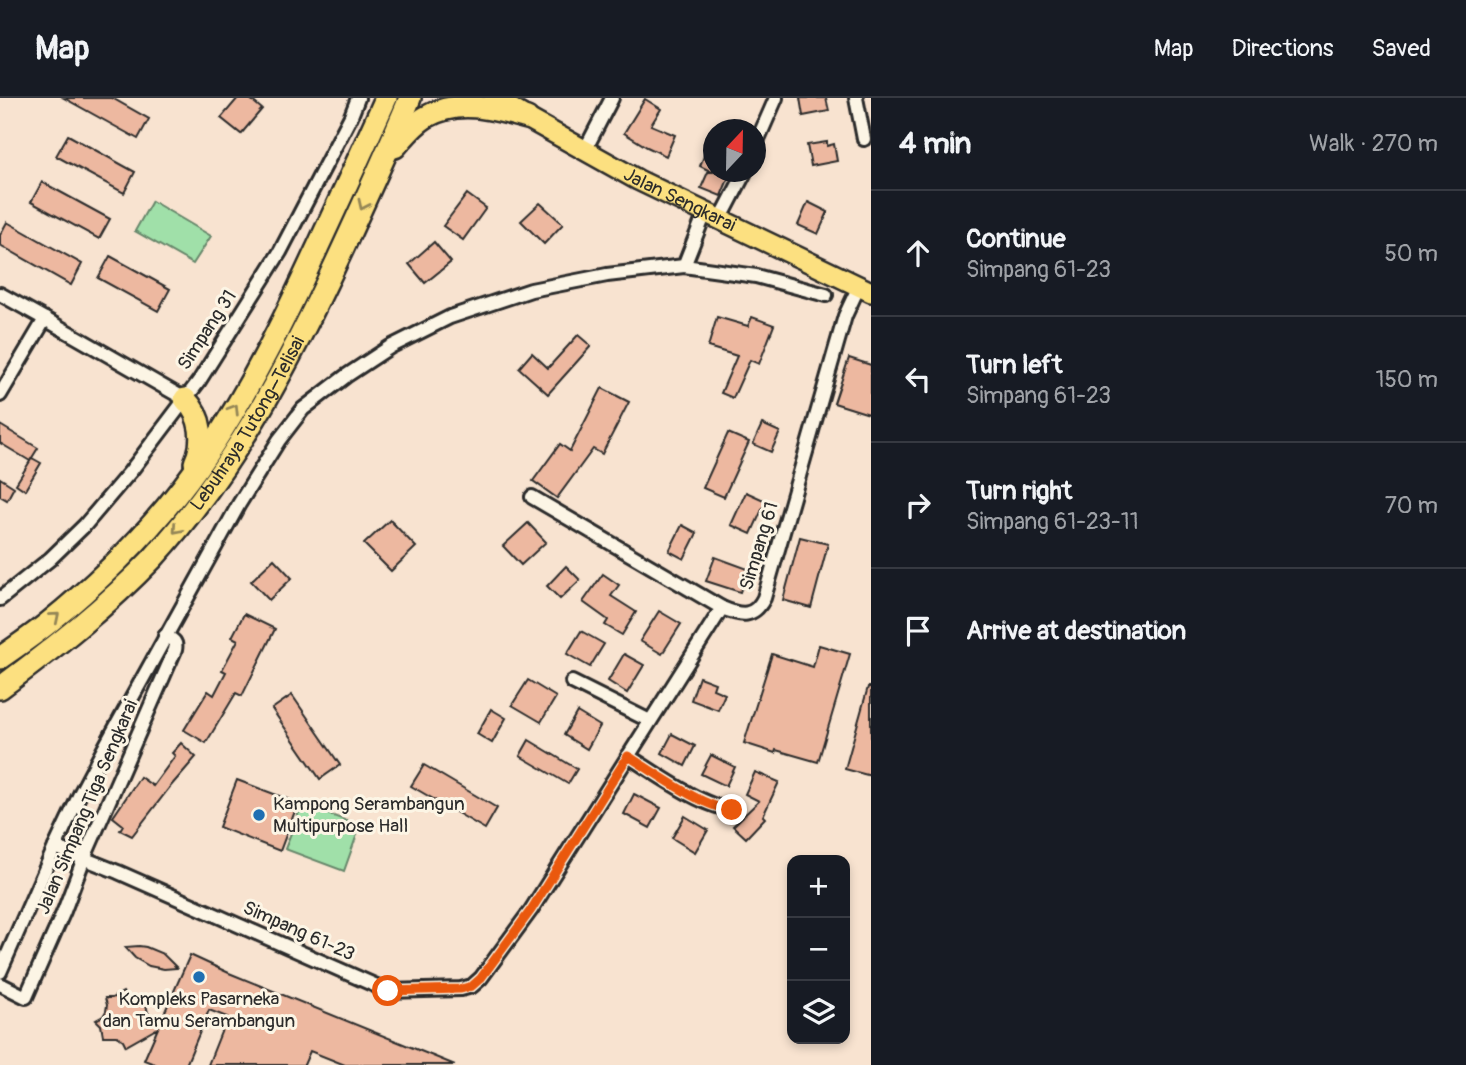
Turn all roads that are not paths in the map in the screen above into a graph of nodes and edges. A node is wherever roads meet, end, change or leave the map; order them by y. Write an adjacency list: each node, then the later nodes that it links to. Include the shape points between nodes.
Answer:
1 (358, 98): 21 (street, Simpang 31, via 280,252)
2 (386, 98): 23 (highway, Lebuhraya Tutong–Telisai, one-way to 2, via 209,451 245,392)
3 (410, 98): 12 (highway, Lebuhraya Tutong–Telisai)
4 (612, 98): 11 (street)
5 (776, 98): 9 (street)
6 (856, 98): 10 (street)
7 (497, 99): 8 (main road, Jalan Sengkarai)
8 (527, 118): 11 (main road, Jalan Sengkarai); 12 (highway, via 473,106 454,107 421,121)
9 (766, 121)
10 (863, 139)
11 (585, 150): 14 (main road, Jalan Sengkarai)
12 (383, 160): 29 (highway, Lebuhraya Tutong–Telisai, one-way to 29, via 299,342 229,463 168,540 110,601)
13 (738, 182): 14 (street)
14 (713, 217): 15 (street); 16 (main road, Jalan Sengkarai)
15 (684, 266): 18 (street, Jalan Simpang Tiga Sengkarai, via 756,276); 26 (street, Jalan Simpang Tiga Sengkarai, via 531,290 450,317 390,347 346,376 303,409 279,440)
16 (865, 289): 25 (street, Simpang 61, via 845,316 760,607 743,614)
17 (0, 293): 19 (street, Simpang 31)
18 (826, 295)
19 (45, 319): 20 (street); 21 (street, Simpang 31)
20 (0, 395)
21 (185, 399): 23 (highway, via 198,423 201,446); 24 (street, via 85,525)
22 (532, 497): 25 (street, Simpang 61)
23 (171, 500): 27 (highway, Lebuhraya Tutong–Telisai, one-way to 23, via 93,585)
24 (0, 599)
25 (722, 608): 30 (street, Simpang 61-23)
26 (165, 636): 33 (street, Jalan Simpang Tiga Sengkarai); 34 (street, Jalan Simpang Tiga Sengkarai, via 174,641 175,650)
27 (0, 658)
28 (572, 682): 30 (street)
29 (0, 688)
30 (650, 721): 31 (street, Simpang 61-23)
31 (628, 756): 32 (street, via 699,799); 34 (street, Simpang 61-23, via 531,910 481,978 461,989 388,991)
32 (732, 810)
33 (55, 847): 34 (street, Simpang 61-23); 35 (street, Jalan Simpang Tiga Sengkarai)
34 (84, 858): 36 (street, Jalan Simpang Tiga Sengkarai, via 26,997)
35 (0, 972)
36 (0, 984)

